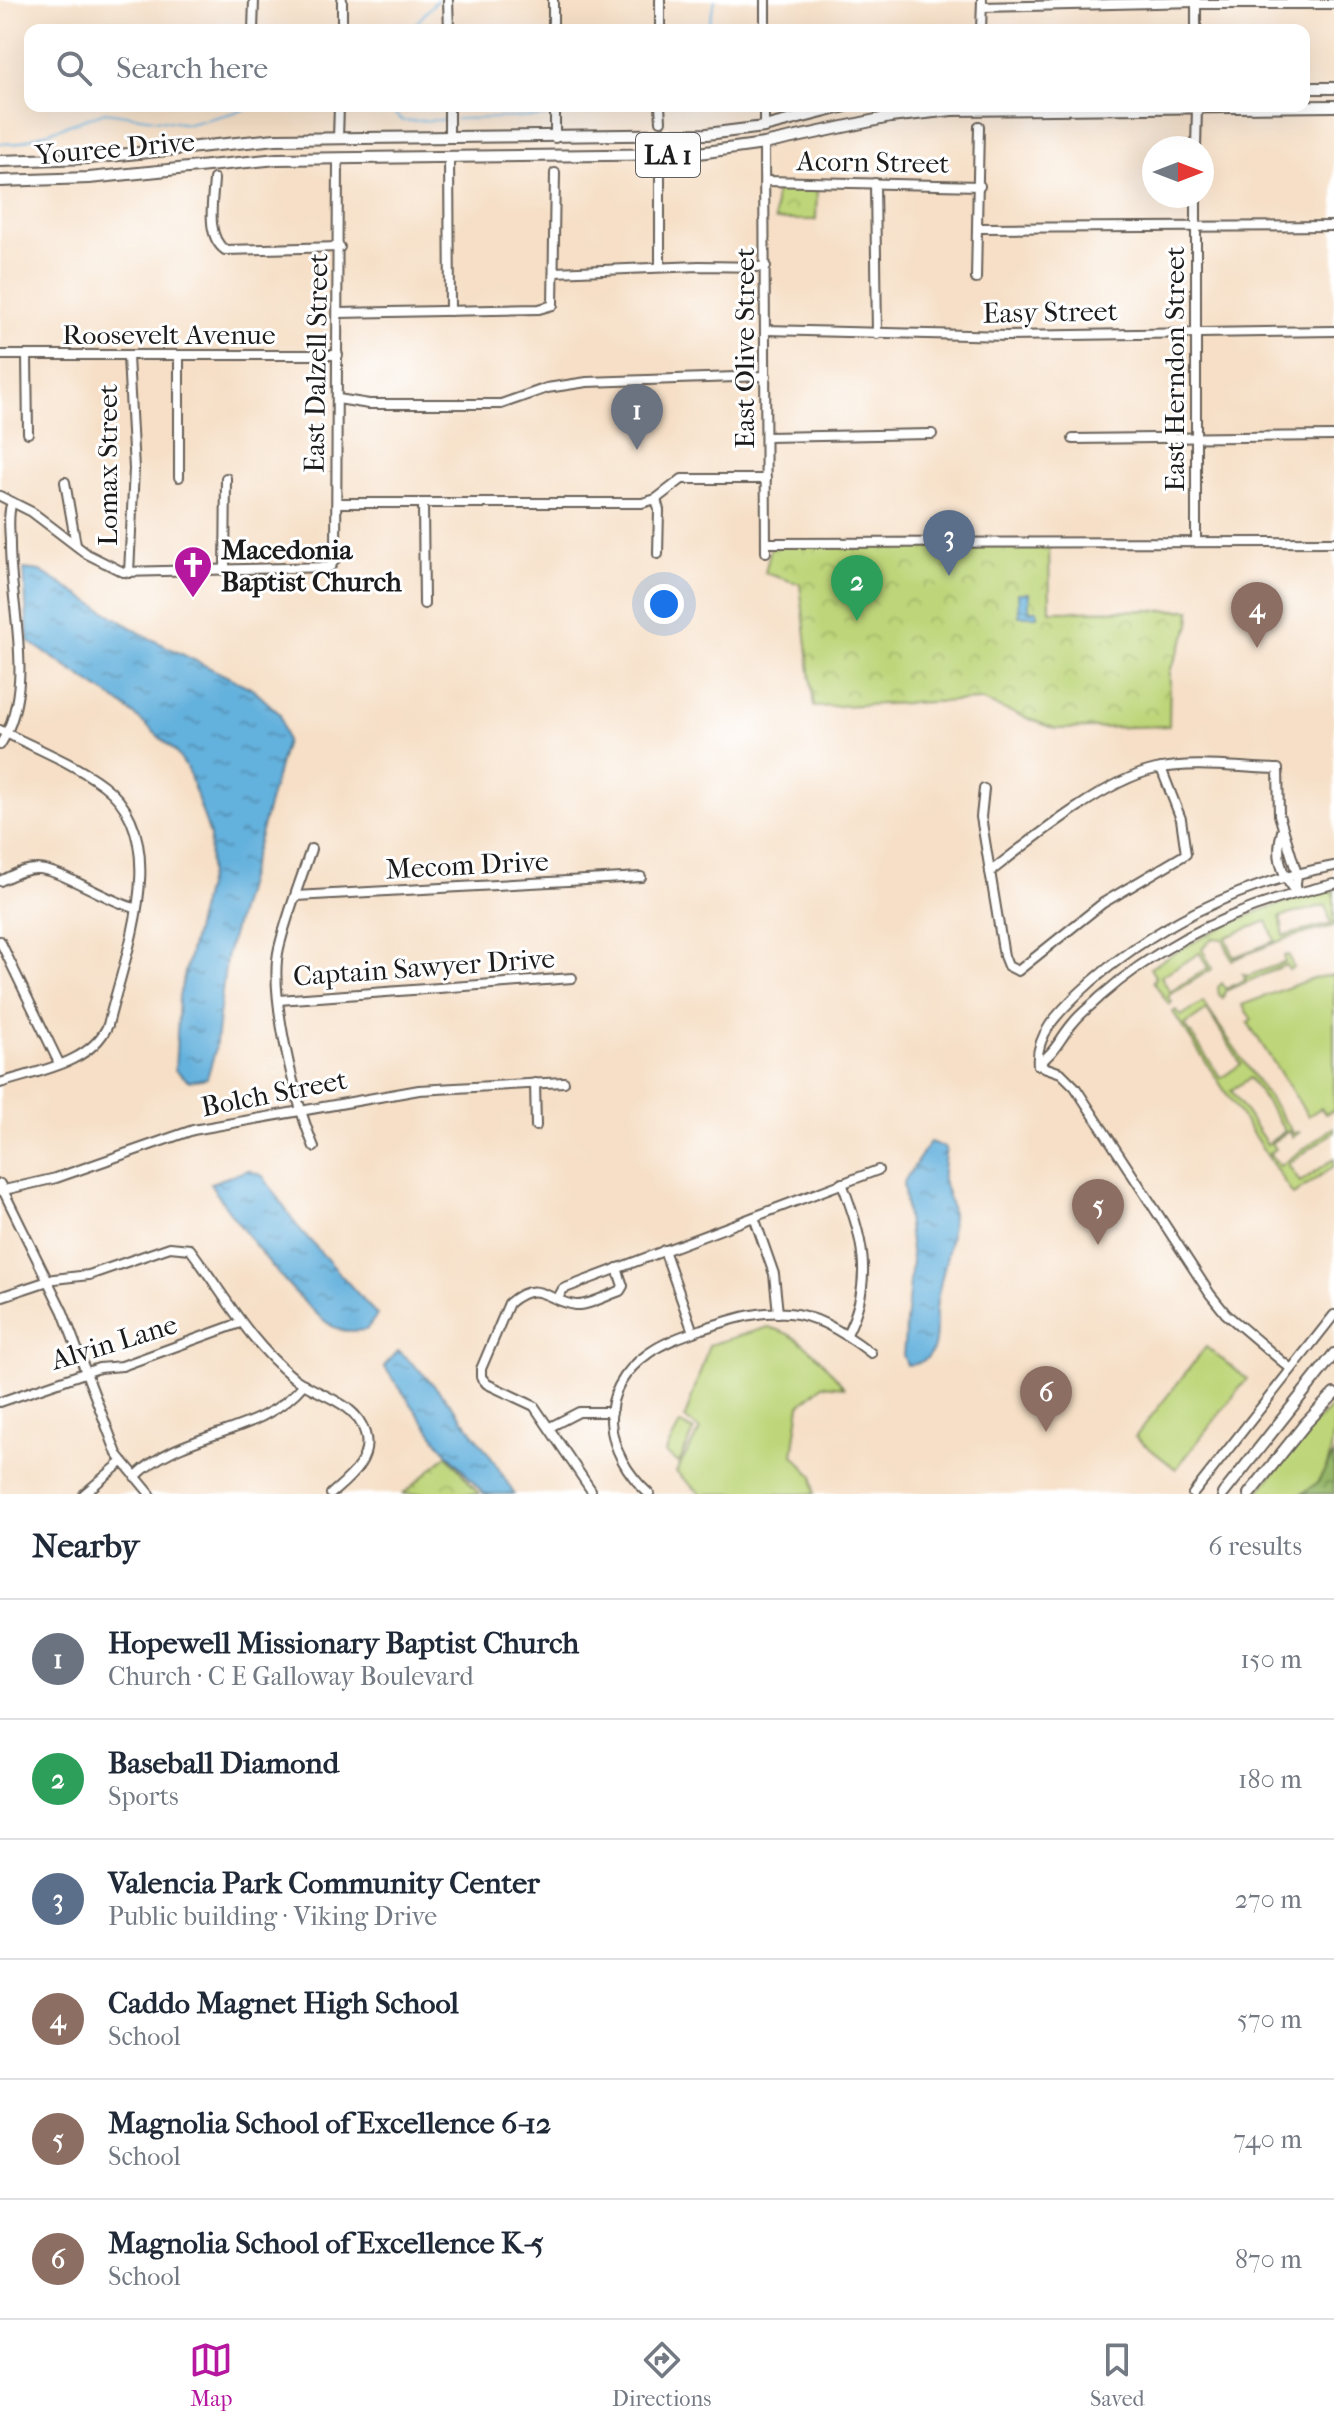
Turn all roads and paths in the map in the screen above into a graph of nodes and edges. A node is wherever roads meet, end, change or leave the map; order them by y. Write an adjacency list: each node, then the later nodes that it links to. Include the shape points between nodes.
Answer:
1 (254, 0): 10 (street)
2 (342, 0): 11 (street)
3 (448, 0): 12 (street)
4 (553, 0): 13 (street)
5 (660, 0): 14 (street)
6 (765, 0): 15 (street)
7 (1196, 2): 8 (street); 9 (street); 17 (street)
8 (982, 3): 16 (street)
9 (1334, 4)
10 (253, 24)
11 (342, 24)
12 (449, 24)
13 (553, 24)
14 (660, 24)
15 (765, 24)
16 (981, 24)
17 (1196, 24)
18 (1310, 88): 19 (main road)
19 (1334, 88)
20 (1310, 106): 21 (main road, Youree Drive / LA 1)
21 (1334, 106)
22 (339, 112): 34 (street)
23 (449, 112): 35 (street)
24 (555, 112): 36 (street)
25 (660, 112): 30 (street)
26 (764, 112): 32 (street)
27 (823, 112): 32 (main road, Youree Drive / LA 1)
28 (928, 112): 37 (main road, Youree Drive / LA 1)
29 (1197, 112): 33 (street)
30 (661, 121)
31 (979, 126): 47 (street)
32 (764, 127): 36 (main road, Youree Drive / LA 1, via 691,135); 37 (main road)
33 (1196, 136)
34 (338, 138): 35 (main road, Youree Drive / LA 1); 39 (main road); 40 (main road, Youree Drive / LA 1)
35 (449, 138): 36 (main road, Youree Drive / LA 1)
36 (555, 138)
37 (764, 144): 38 (main road, Youree Drive / LA 1, via 654,156); 45 (street, East Olive Street)
38 (449, 157): 39 (main road, Youree Drive / LA 1); 57 (street)
39 (338, 158): 44 (main road, Youree Drive / LA 1); 52 (street, East Dalzell Street)
40 (0, 161)
41 (660, 172): 53 (street)
42 (555, 173): 55 (street)
43 (214, 179): 52 (street, via 213,230 225,250)
44 (0, 181)
45 (766, 181): 46 (street, Acorn Street); 54 (street, East Olive Street)
46 (875, 183): 47 (street, Acorn Street); 62 (street)
47 (980, 186): 51 (street)
48 (1196, 208): 50 (street, East Herndon Street)
49 (1334, 226): 50 (street)
50 (1196, 227): 51 (street); 60 (street, East Herndon Street)
51 (979, 228): 56 (street)
52 (340, 247): 58 (street, East Dalzell Street)
53 (660, 267): 54 (street); 55 (street)
54 (766, 267): 59 (street, East Olive Street)
55 (555, 272): 57 (street, via 553,305)
56 (976, 279)
57 (450, 311): 58 (street)
58 (339, 313): 65 (street, East Dalzell Street)
59 (766, 330): 62 (street, Easy Street); 68 (street, East Olive Street)
60 (1196, 331): 61 (street, Easy Street); 62 (street, Easy Street); 72 (street, East Herndon Street)
61 (1334, 331)
62 (877, 334)
63 (0, 355): 64 (street, Roosevelt Avenue)
64 (27, 355): 66 (street, Roosevelt Avenue); 70 (street)
65 (338, 355): 67 (street, Roosevelt Avenue); 69 (street, East Dalzell Street)
66 (128, 357): 67 (street, Roosevelt Avenue); 90 (street, Lomax Street, via 134,469)
67 (179, 357): 76 (street)
68 (766, 376): 69 (street, via 587,382 547,388 501,404 369,404); 74 (street, East Olive Street)
69 (338, 399): 83 (street, East Dalzell Street)
70 (28, 433)
71 (932, 434): 74 (street)
72 (1196, 436): 73 (street); 75 (street); 85 (street, East Herndon Street)
73 (1334, 436)
74 (766, 437): 78 (street, East Olive Street)
75 (1073, 439)
76 (179, 477)
77 (226, 478): 89 (street)
78 (766, 479): 81 (street, via 688,478); 85 (street, East Olive Street, via 766,547)
79 (65, 482): 87 (street)
80 (0, 496): 82 (street)
81 (656, 499): 84 (street); 88 (street)
82 (12, 502): 87 (street); 92 (street, via 10,567 18,696)
83 (337, 503): 84 (street); 89 (street, East Dalzell Street, via 336,558 330,567)
84 (423, 503): 91 (street)
85 (1194, 542): 86 (street)
86 (1334, 542)
87 (76, 546): 90 (street)
88 (658, 554)
89 (225, 571): 90 (street)
90 (129, 573)
91 (424, 604)
92 (3, 732): 93 (street); 107 (street, via 88,776 126,809 142,849)
93 (0, 745)
94 (1161, 768): 96 (street, via 1278,769); 99 (street, via 1083,806); 99 (street, via 1181,819 1186,854 1103,903 1014,971 1004,956)
95 (984, 789): 99 (street, via 980,811)
96 (1282, 831): 100 (street); 102 (street, via 1279,858)
97 (311, 849): 106 (street)
98 (1334, 866): 100 (street)
99 (990, 872)
100 (1297, 874): 102 (street); 105 (street)
101 (641, 877): 106 (street, Mecom Drive)
102 (1284, 878): 105 (street); 112 (street, via 1199,911 1117,961 1050,1023 1037,1052)
103 (0, 881): 107 (street, via 41,869)
104 (1334, 884): 105 (street)
105 (1295, 893): 112 (street, via 1227,917 1156,955 1081,1015 1052,1055)
106 (296, 896): 110 (street, via 278,951)
107 (135, 908): 111 (street, via 106,1030 92,1049)
108 (0, 941): 111 (street)
109 (572, 978): 110 (street, Captain Sawyer Drive)
110 (279, 1000): 116 (street)
111 (59, 1063): 114 (street)
112 (1038, 1065): 135 (street, via 1049,1066 1075,1087 1226,1314)
113 (564, 1082): 115 (street, Bolch Street)
114 (0, 1083)
115 (535, 1083): 116 (street, Bolch Street, via 419,1090); 117 (street)
116 (299, 1112): 118 (street); 121 (street, Bolch Street, via 193,1130 56,1178)
117 (536, 1126)
118 (314, 1147)
119 (878, 1170): 120 (street)
120 (842, 1183): 122 (street); 132 (street, via 862,1238 864,1260 856,1316)
121 (1, 1189): 125 (street)
122 (754, 1217): 123 (street); 128 (street, via 774,1274)
123 (664, 1250): 124 (street); 131 (street)
124 (617, 1268): 127 (street, via 563,1289); 127 (street, via 620,1291 578,1305)
125 (47, 1281): 126 (street); 130 (street, via 89,1275 177,1245 192,1252); 136 (street)
126 (0, 1297)
127 (558, 1298): 141 (street, via 526,1292 509,1303 481,1369 487,1384 534,1406)
128 (778, 1313): 131 (street, via 736,1317); 132 (street, via 792,1313)
129 (1334, 1315): 135 (street)
130 (240, 1323): 136 (street, Alvin Lane, via 122,1366); 137 (street)
131 (693, 1332): 140 (street, via 646,1354 625,1378)
132 (847, 1334): 133 (street)
133 (871, 1353)
134 (1334, 1354): 150 (main road)
135 (1291, 1369): 149 (street)
136 (88, 1372): 139 (street, Alvin Lane); 142 (street)
137 (304, 1384): 143 (street, via 280,1409 166,1453); 147 (street, via 347,1407 365,1432 362,1462)
138 (1334, 1394): 151 (main road)
139 (0, 1402)
140 (612, 1412): 141 (street, via 579,1412); 148 (street, via 615,1452)
141 (550, 1427): 144 (street)
142 (122, 1462): 143 (street); 145 (street)
143 (135, 1477): 146 (street)
144 (591, 1490)
145 (84, 1494)
146 (150, 1494)
147 (331, 1494)
148 (649, 1494)
149 (1193, 1494)
150 (1223, 1494)
151 (1249, 1494)

